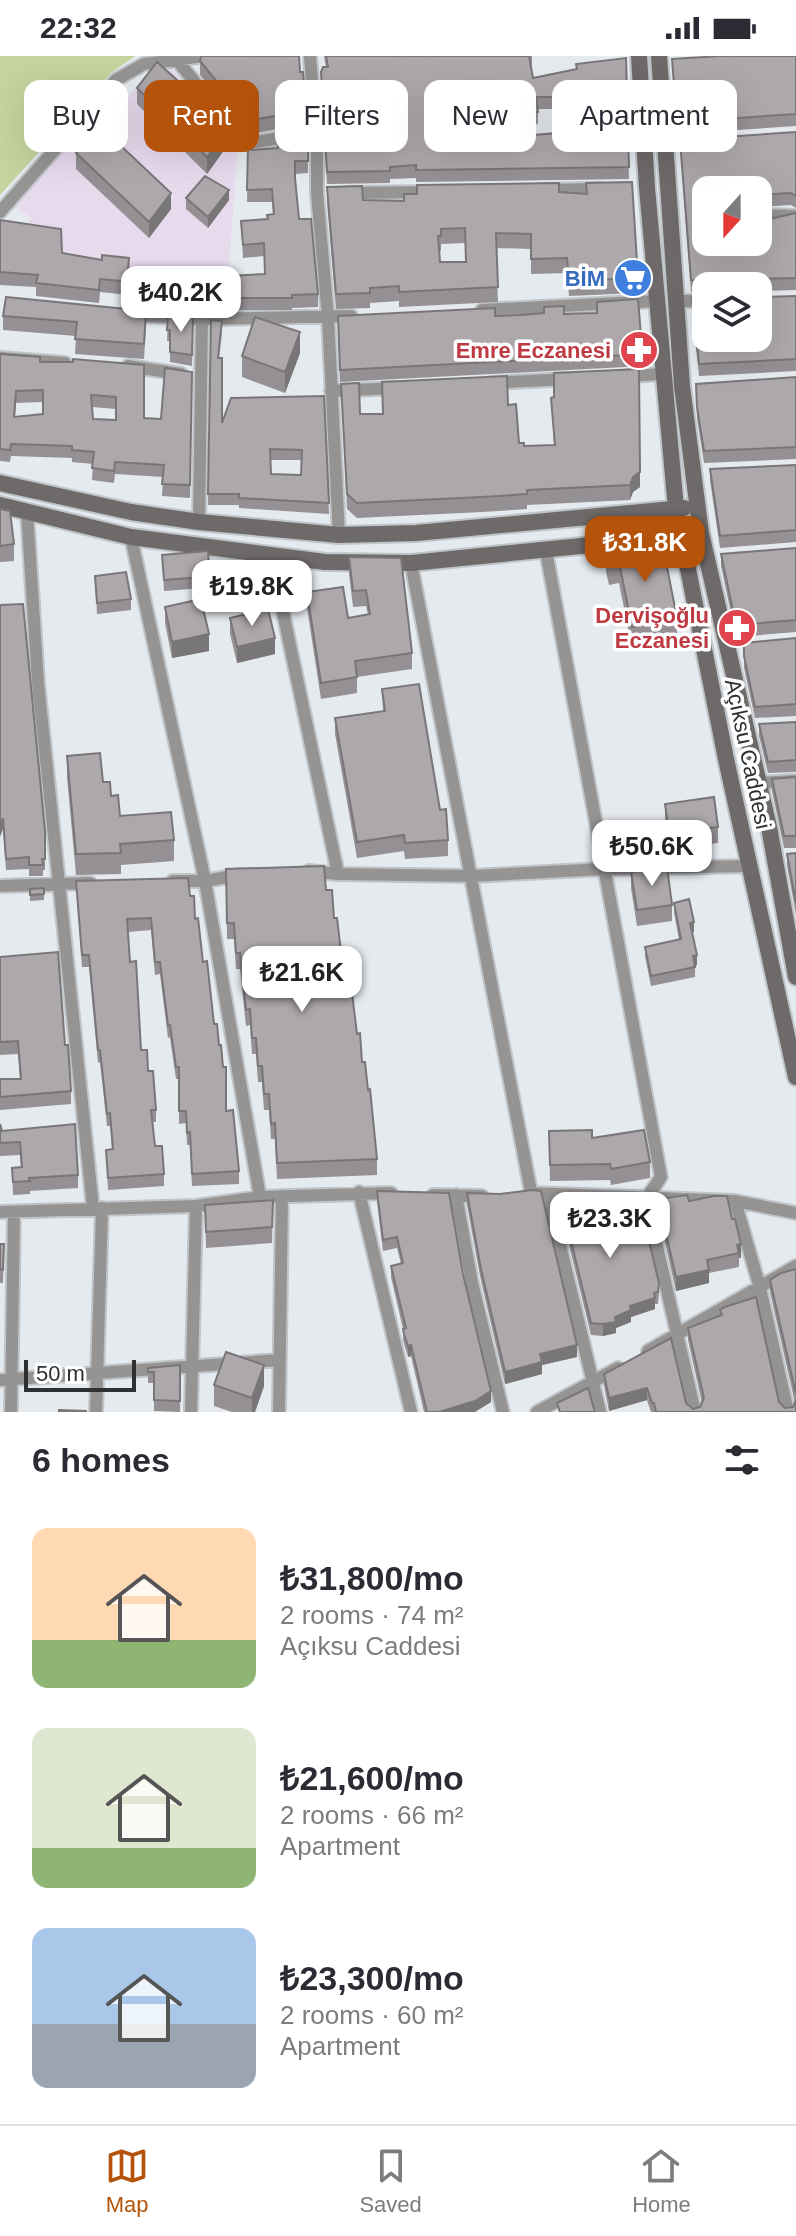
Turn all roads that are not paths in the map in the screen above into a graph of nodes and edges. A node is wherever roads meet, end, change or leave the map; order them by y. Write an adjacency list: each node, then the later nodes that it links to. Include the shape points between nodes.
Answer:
1 (204, 56): 4 (street)
2 (310, 56): 6 (street)
3 (639, 56): 16 (main road, Açıksu Caddesi, via 640,188)
4 (177, 60): 7 (street, via 244,144); 13 (street, via 144,64 116,80)
5 (665, 60): 16 (main road, Açıksu Caddesi, via 672,144)
6 (312, 80)
7 (275, 139)
8 (316, 152): 12 (street)
9 (617, 189): 10 (street)
10 (525, 191)
11 (449, 192): 12 (street)
12 (317, 193): 21 (street)
13 (0, 212)
14 (772, 215): 15 (street)
15 (796, 216)
16 (667, 301): 17 (street); 18 (street); 26 (main road, Açıksu Caddesi); 35 (main road, Açıksu Caddesi, via 689,385 700,472)
17 (692, 301)
18 (469, 310)
19 (109, 314): 22 (street)
20 (359, 316): 21 (street)
21 (328, 317): 22 (street); 32 (street)
22 (202, 319): 27 (street)
23 (0, 358): 24 (street)
24 (78, 363)
25 (119, 365): 27 (street)
26 (663, 374): 28 (street); 36 (main road, Açıksu Caddesi)
27 (200, 376): 38 (street)
28 (616, 376)
29 (584, 378): 30 (street)
30 (473, 384)
31 (410, 387): 32 (street)
32 (331, 391): 40 (street)
33 (0, 483): 38 (main road)
34 (0, 505): 37 (main road)
35 (697, 506): 36 (main road); 39 (main road, Açıksu Caddesi)
36 (676, 509): 40 (main road); 41 (main road, Açıksu Caddesi)
37 (27, 512): 42 (main road); 57 (street, via 38,683)
38 (199, 522): 40 (main road)
39 (701, 533): 41 (main road); 47 (main road, Açıksu Caddesi, via 713,558 752,728)
40 (339, 535)
41 (682, 536): 43 (main road); 48 (main road, Açıksu Caddesi)
42 (131, 537): 44 (main road); 55 (street)
43 (546, 551): 45 (main road); 49 (street)
44 (271, 555): 45 (main road); 52 (street)
45 (411, 563): 53 (street)
46 (796, 781): 47 (street)
47 (758, 783): 59 (main road, Açıksu Caddesi, via 779,856)
48 (749, 866): 49 (street); 61 (main road, Açıksu Caddesi)
49 (604, 869): 53 (street); 72 (street, via 661,1177)
50 (298, 872): 52 (street)
51 (256, 874): 55 (street)
52 (338, 874): 53 (street)
53 (472, 876): 63 (street)
54 (164, 881): 55 (street)
55 (205, 881): 70 (street)
56 (105, 883): 57 (street)
57 (61, 884): 58 (street); 75 (street)
58 (0, 886)
59 (792, 939): 60 (main road, Açıksu Caddesi)
60 (796, 977)
61 (796, 1077)
62 (359, 1192): 64 (street); 69 (street); 90 (street)
63 (531, 1192): 66 (street); 68 (street)
64 (401, 1194)
65 (415, 1194): 67 (street)
66 (516, 1194)
67 (456, 1195): 71 (street); 91 (street)
68 (548, 1195): 72 (street); 85 (street)
69 (282, 1196): 70 (street); 81 (street)
70 (260, 1197): 74 (street)
71 (500, 1197)
72 (646, 1199): 73 (street); 80 (street)
73 (735, 1201): 77 (street); 79 (street)
74 (196, 1206): 75 (street); 82 (street)
75 (98, 1208): 76 (street); 83 (street)
76 (7, 1212): 84 (street)
77 (796, 1213)
78 (796, 1266): 79 (street)
79 (760, 1288): 80 (street); 95 (street)
80 (676, 1334): 85 (street); 94 (street)
81 (280, 1360): 82 (street); 89 (street)
82 (192, 1367): 83 (street); 88 (street)
83 (98, 1372): 84 (street); 87 (street)
84 (6, 1380): 86 (street)
85 (593, 1381): 92 (street); 93 (street)
86 (11, 1412)
87 (96, 1412)
88 (191, 1412)
89 (279, 1412)
90 (411, 1412)
91 (503, 1412)
92 (537, 1412)
93 (600, 1412)
94 (695, 1412)
95 (788, 1412)

